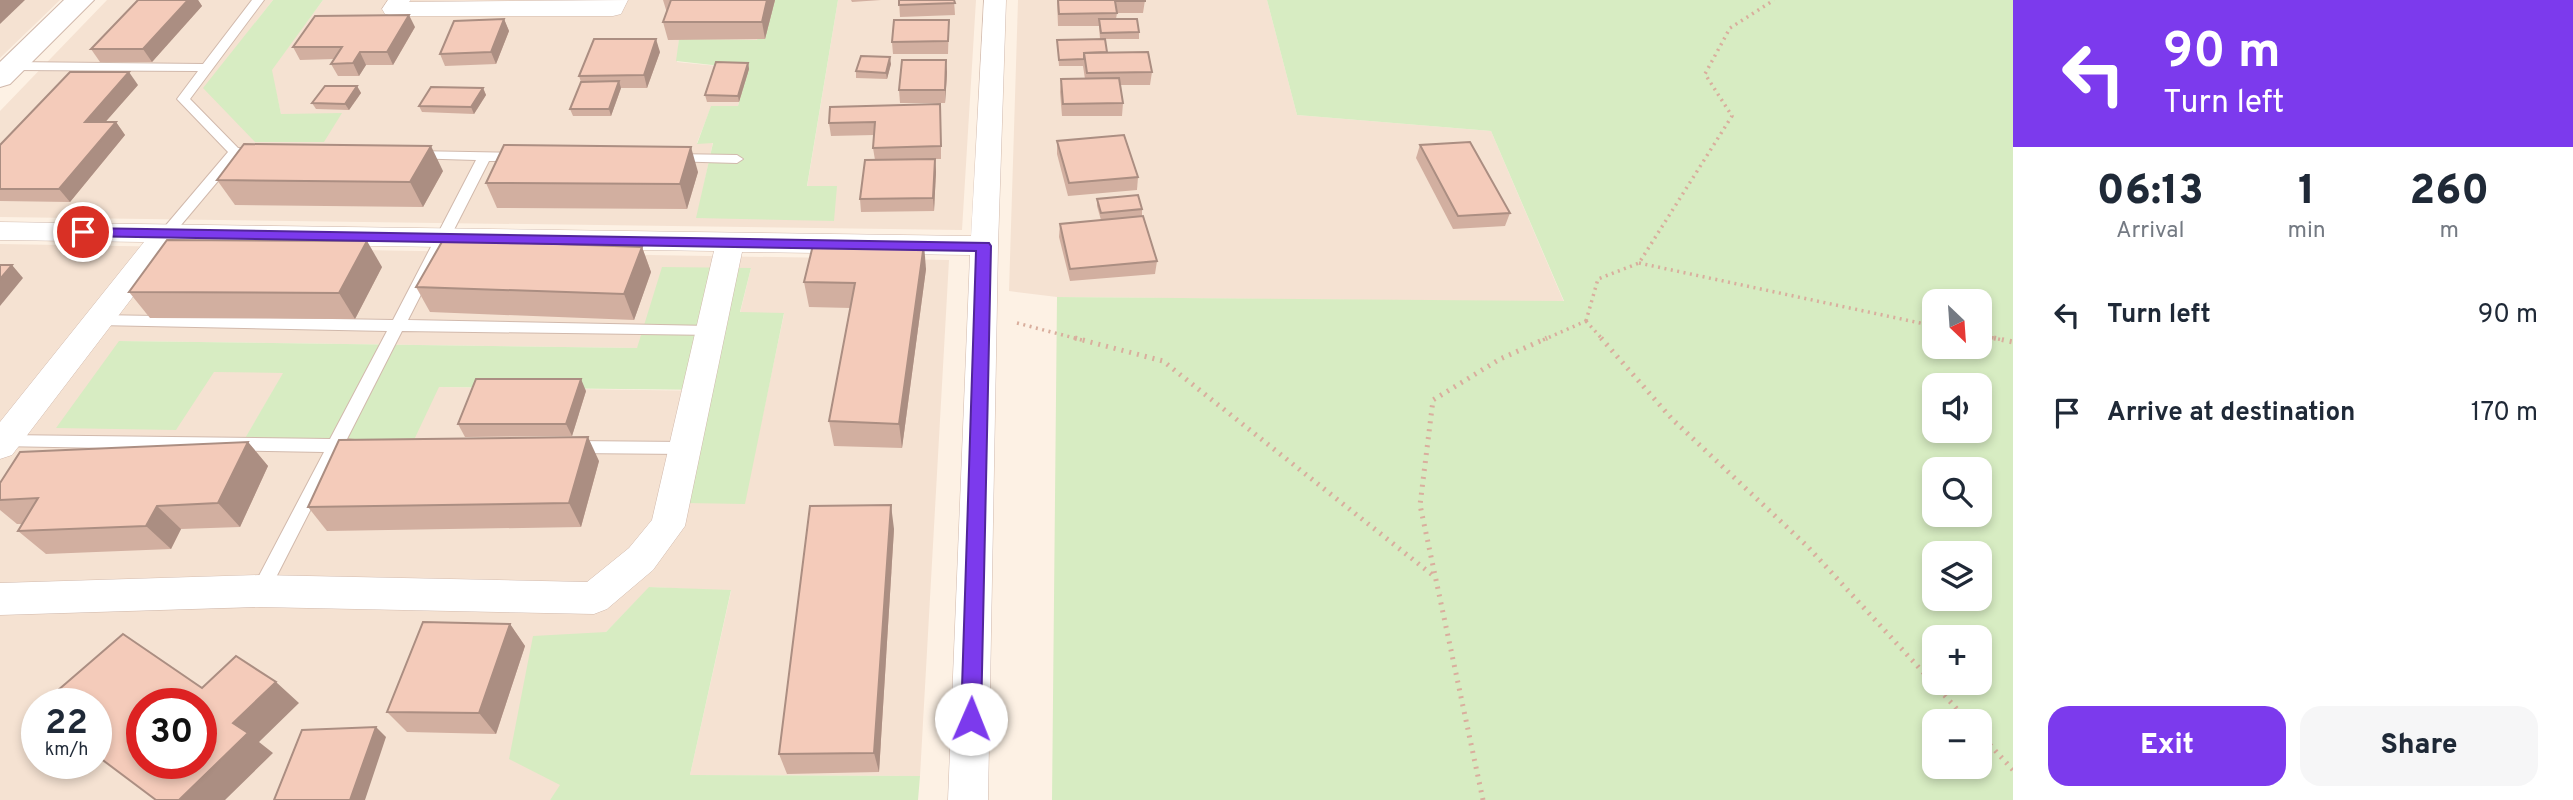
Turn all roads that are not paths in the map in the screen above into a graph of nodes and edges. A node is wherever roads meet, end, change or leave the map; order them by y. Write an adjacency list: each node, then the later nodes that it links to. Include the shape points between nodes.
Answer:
1 (80, 0): 7 (street)
2 (258, 0): 6 (lane)
3 (400, 0): 4 (street, via 393,9 613,9)
4 (617, 0)
5 (995, 0): 19 (street)
6 (207, 68): 7 (lane); 8 (lane, via 183,99)
7 (6, 72)
8 (235, 152): 9 (lane); 16 (lane)
9 (277, 152)
10 (402, 155): 11 (lane)
11 (485, 156): 12 (lane); 17 (lane)
12 (527, 157)
13 (653, 158): 14 (lane)
14 (737, 159)
15 (0, 231): 16 (street)
16 (166, 234): 17 (street); 20 (street)
17 (443, 239): 18 (street); 21 (lane)
18 (730, 244): 19 (street); 22 (street)
19 (984, 246): 30 (street)
20 (98, 320): 21 (lane); 23 (street)
21 (398, 326): 22 (lane); 24 (lane)
22 (711, 331): 27 (street)
23 (2, 443): 24 (lane)
24 (335, 446): 25 (lane); 28 (lane)
25 (376, 446)
26 (551, 447): 27 (lane)
27 (685, 448): 28 (street, via 668,526 642,559 594,598)
28 (260, 591): 29 (street)
29 (0, 600)
30 (968, 800)

